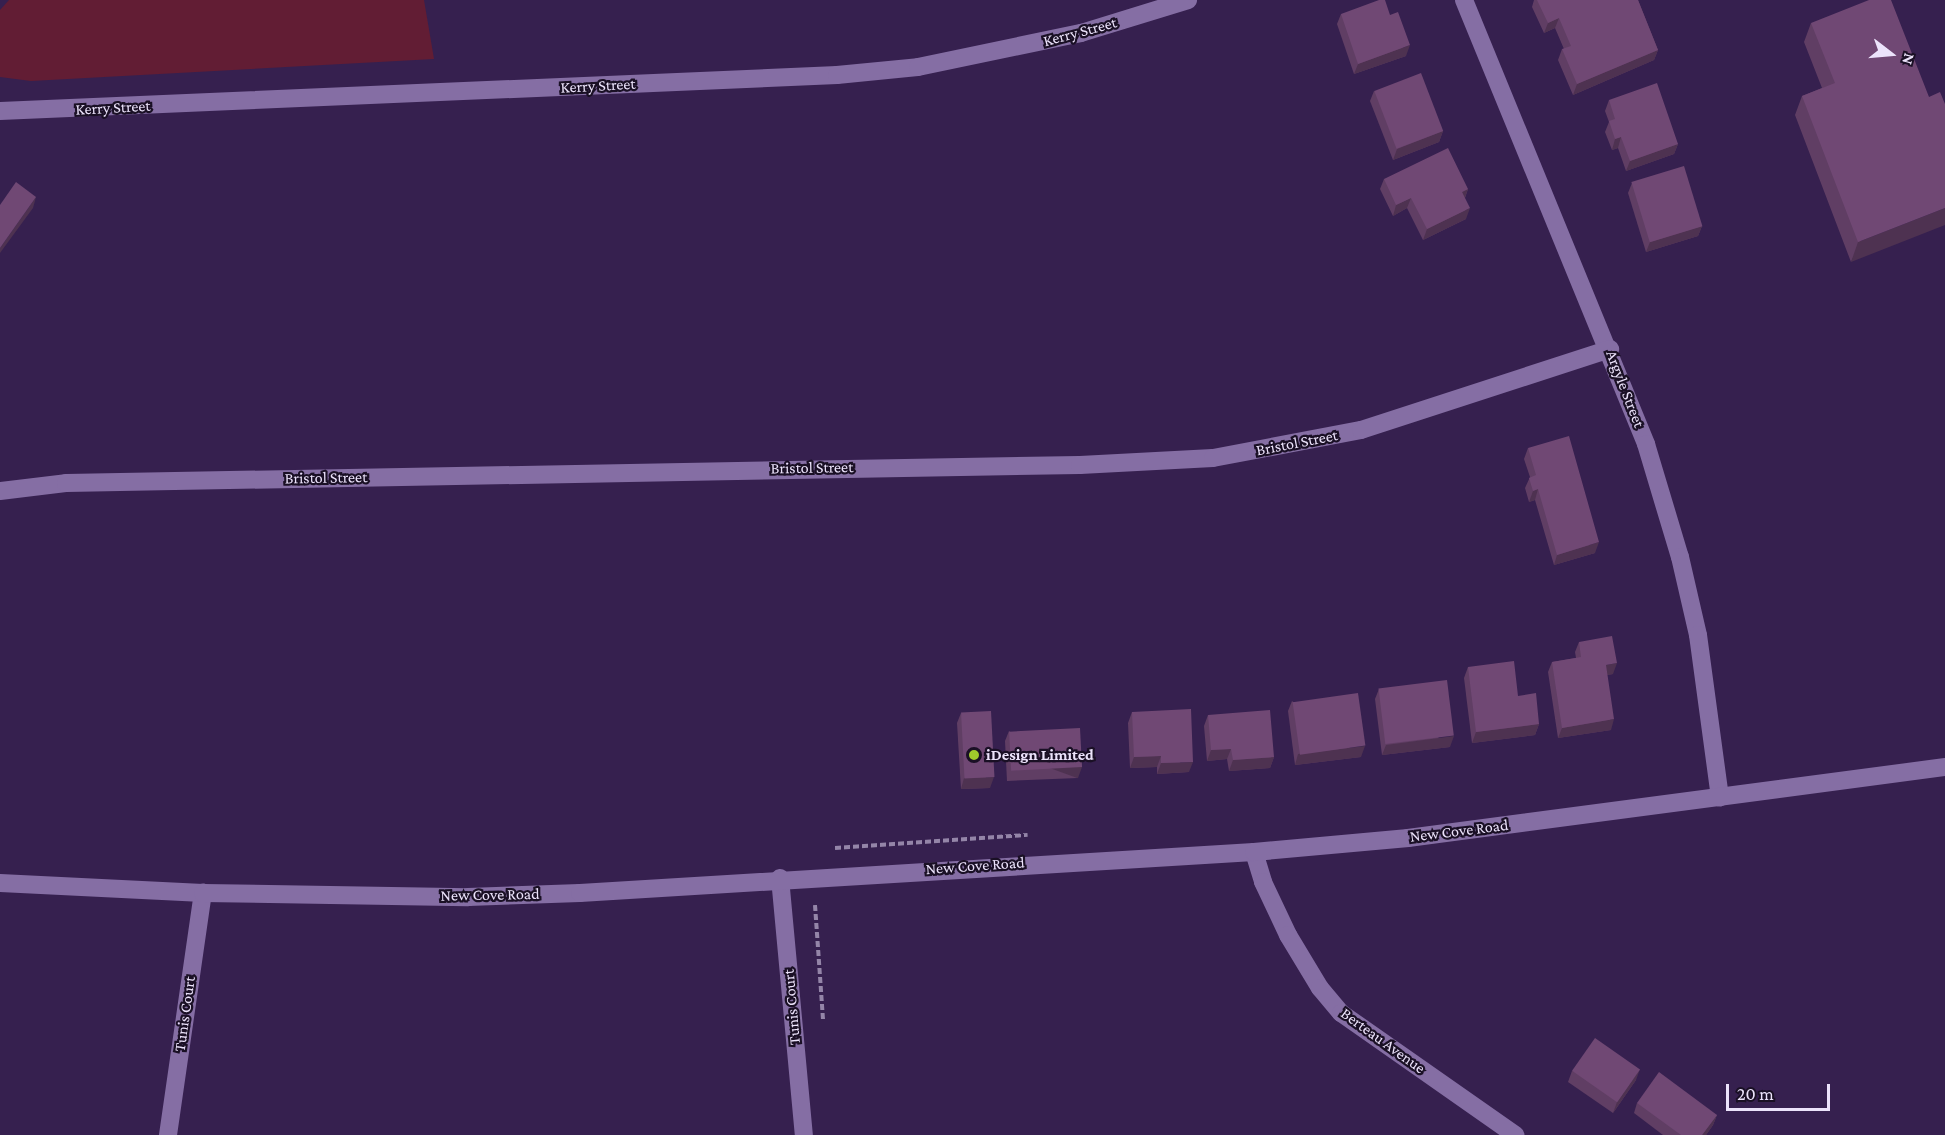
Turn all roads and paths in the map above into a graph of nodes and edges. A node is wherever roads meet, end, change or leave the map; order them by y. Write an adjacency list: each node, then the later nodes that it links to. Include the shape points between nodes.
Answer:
1 (1188, 0): 3 (street, Kerry Street, via 1082,33 918,67 837,75)
2 (1464, 0): 4 (street, Argyle Street)
3 (0, 111)
4 (1610, 349): 5 (street, Bristol Street, via 1361,430 1213,458 1080,465 66,483); 7 (street, Argyle Street, via 1646,444 1680,557 1698,635)
5 (0, 491)
6 (1945, 767): 7 (street, New Cove Road)
7 (1720, 798): 10 (street, New Cove Road, via 1408,838)
8 (1028, 835): 9 (path)
9 (828, 848)
10 (1254, 852): 11 (street, New Cove Road); 18 (street, Berteau Avenue, via 1263,882 1288,935 1320,988 1341,1013)
11 (780, 878): 13 (street, New Cove Road, via 468,897); 17 (street, Tunis Court)
12 (0, 883): 13 (street, New Cove Road)
13 (203, 893): 16 (street, Tunis Court)
14 (815, 905): 15 (path)
15 (824, 1029)
16 (168, 1135)
17 (804, 1135)
18 (1515, 1135)

